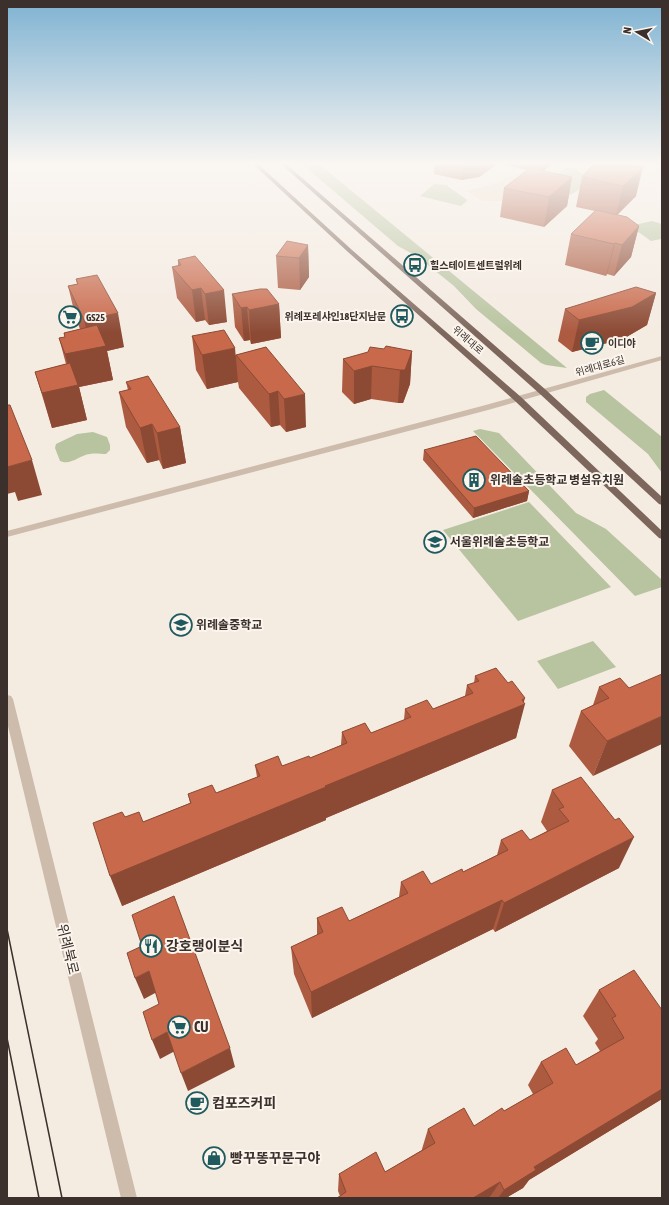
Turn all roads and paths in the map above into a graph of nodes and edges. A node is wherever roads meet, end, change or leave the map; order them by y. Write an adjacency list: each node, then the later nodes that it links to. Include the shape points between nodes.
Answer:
1 (316, 220): 5 (main road, 위례대로)
2 (347, 220): 4 (main road, 위례대로)
3 (662, 358): 4 (street, 위례대로6길)
4 (543, 392): 5 (street, 위례대로6길); 6 (main road, 위례대로)
5 (518, 399): 7 (street, 위례대로6길); 8 (main road, 위례대로)
6 (662, 502)
7 (7, 534)
8 (662, 536)
9 (7, 699): 10 (street, 위례북로)
10 (129, 1198)

